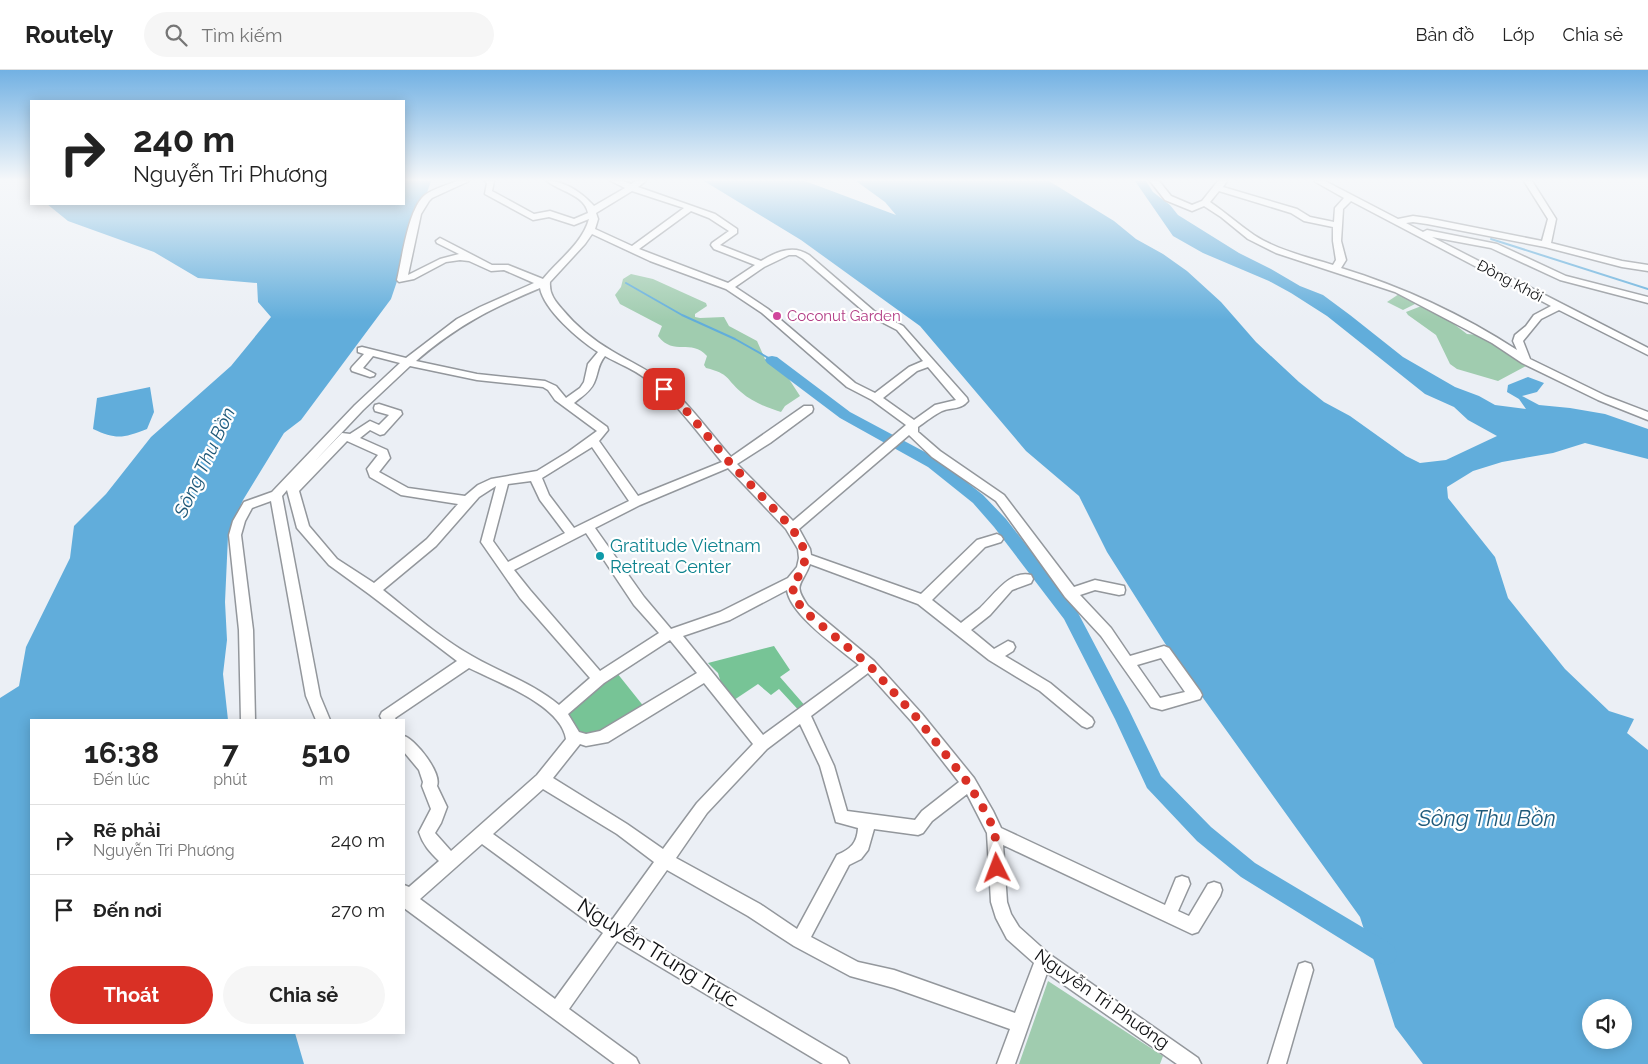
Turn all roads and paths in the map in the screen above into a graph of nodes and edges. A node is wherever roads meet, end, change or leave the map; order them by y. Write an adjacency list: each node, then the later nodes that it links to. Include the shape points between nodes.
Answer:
1 (414, 227): 15 (street, via 402,280 448,258)
2 (592, 227): 10 (street)
3 (663, 227): 14 (street)
4 (731, 227): 16 (street, via 733,233 715,245)
5 (1239, 227): 18 (street, via 1272,247)
6 (1337, 227): 18 (street, via 1341,260)
7 (1407, 227): 11 (street, Đồng Khởi)
8 (1460, 227): 13 (street)
9 (1550, 227): 13 (street)
10 (592, 231): 14 (street); 19 (street)
11 (1417, 233): 21 (street, via 1427,232 1494,246 1556,275); 22 (street, Đồng Khởi)
12 (440, 241): 15 (street)
13 (1546, 244): 17 (street)
14 (633, 249): 20 (street)
15 (470, 258): 19 (street, via 491,268 505,267)
16 (760, 264): 20 (street); 27 (street, via 791,252 806,257 870,313 900,328)
17 (1648, 268)
18 (1336, 269): 25 (street, via 1416,298)
19 (545, 282): 23 (street, via 547,297 562,316); 26 (street, via 450,328)
20 (728, 286): 29 (street, via 765,311 851,385)
21 (1648, 300)
22 (1558, 306): 24 (street, Đồng Khởi); 25 (street, via 1536,317 1520,337 1518,341)
23 (604, 351): 30 (street, via 593,364 584,390); 37 (street, via 650,376 679,402)
24 (1648, 352)
25 (1526, 361): 33 (street)
26 (410, 362): 28 (street, via 367,351 356,370); 30 (street, via 477,377 545,384); 40 (street)
27 (928, 363): 29 (street, via 914,369); 34 (street, via 963,400 956,405 939,408)
28 (370, 374)
29 (876, 398): 34 (street)
30 (567, 403): 36 (street, via 603,430)
31 (379, 408): 35 (street, via 402,414 380,431 370,425)
32 (808, 409): 37 (street)
33 (1648, 416)
34 (912, 426): 44 (street); 53 (street, via 913,433 936,454 1000,498)
35 (352, 438): 41 (street, via 384,453 374,474 405,492); 51 (street, via 346,436 293,490 303,528 333,562)
36 (594, 442): 38 (street); 42 (street)
37 (730, 463): 42 (street); 44 (street)
38 (536, 476): 39 (street); 45 (street, via 544,497)
39 (502, 481): 41 (street, via 487,485); 48 (street, via 486,542)
40 (276, 495): 66 (street, via 248,505 235,535 246,630); 67 (street, via 313,696)
41 (469, 501): 51 (street, via 439,535)
42 (636, 502): 43 (street)
43 (587, 526): 45 (street); 56 (street, via 639,601)
44 (792, 528): 47 (street)
45 (572, 534): 48 (street)
46 (998, 540): 54 (street, via 981,543)
47 (806, 558): 50 (street, via 798,577); 54 (street)
48 (507, 568): 63 (street, via 525,594)
49 (1027, 579): 55 (street, via 1008,586 985,611)
50 (792, 582): 56 (street, via 725,616); 61 (street, Nguyễn Tri Phương, via 794,596 803,610)
51 (374, 590): 59 (street)
52 (1119, 590): 53 (street, via 1095,585)
53 (1070, 593): 60 (street, via 1096,620)
54 (923, 600): 55 (street)
55 (961, 630): 58 (street)
56 (670, 634): 62 (street); 63 (street)
57 (1008, 647): 58 (street)
58 (994, 656): 69 (street, via 1046,687)
59 (468, 661): 64 (street, via 538,696); 68 (street, via 387,716)
60 (1128, 662): 60 (street, via 1164,652 1195,695 1156,703)
61 (869, 665): 65 (street); 74 (street, Nguyễn Tri Phương, via 917,718)
62 (707, 674): 70 (street, via 602,737 586,740); 72 (street)
63 (598, 679): 64 (street)
64 (559, 713): 70 (street)
65 (803, 715): 72 (street); 75 (street, via 827,766 841,817)
66 (248, 719)
67 (323, 719)
68 (388, 719)
69 (1087, 722)
70 (573, 736): 73 (street, via 574,741)
71 (405, 743): 79 (street, via 424,766 439,807 427,832 429,838)
72 (762, 744): 78 (street, via 702,808)
73 (542, 780): 77 (street); 78 (street, via 622,828)
74 (968, 783): 75 (street, via 918,828); 76 (street, Nguyễn Tri Phương)
75 (866, 821): 85 (street, via 863,847 844,860)
76 (995, 833): 83 (street); 86 (street, Nguyễn Tri Phương, via 998,902 1004,918 1013,932)
77 (482, 834): 79 (street); 84 (street, Nguyễn Trung Trực)
78 (665, 860): 84 (street); 85 (street)
79 (450, 861): 82 (street)
80 (1182, 884): 83 (street)
81 (1214, 890): 83 (street, via 1192,926)
82 (406, 896): 88 (street)
83 (1169, 914)
84 (614, 930): 88 (street); 92 (street, Nguyễn Trung Trực)
85 (800, 940): 89 (street, via 856,970 894,979)
86 (1043, 960): 89 (street); 90 (street, Nguyễn Tri Phương)
87 (1305, 970): 94 (street)
88 (557, 1011): 91 (street)
89 (1021, 1024): 93 (street)
90 (1183, 1061)
91 (630, 1064)
92 (840, 1064)
93 (1006, 1064)
94 (1277, 1064)

